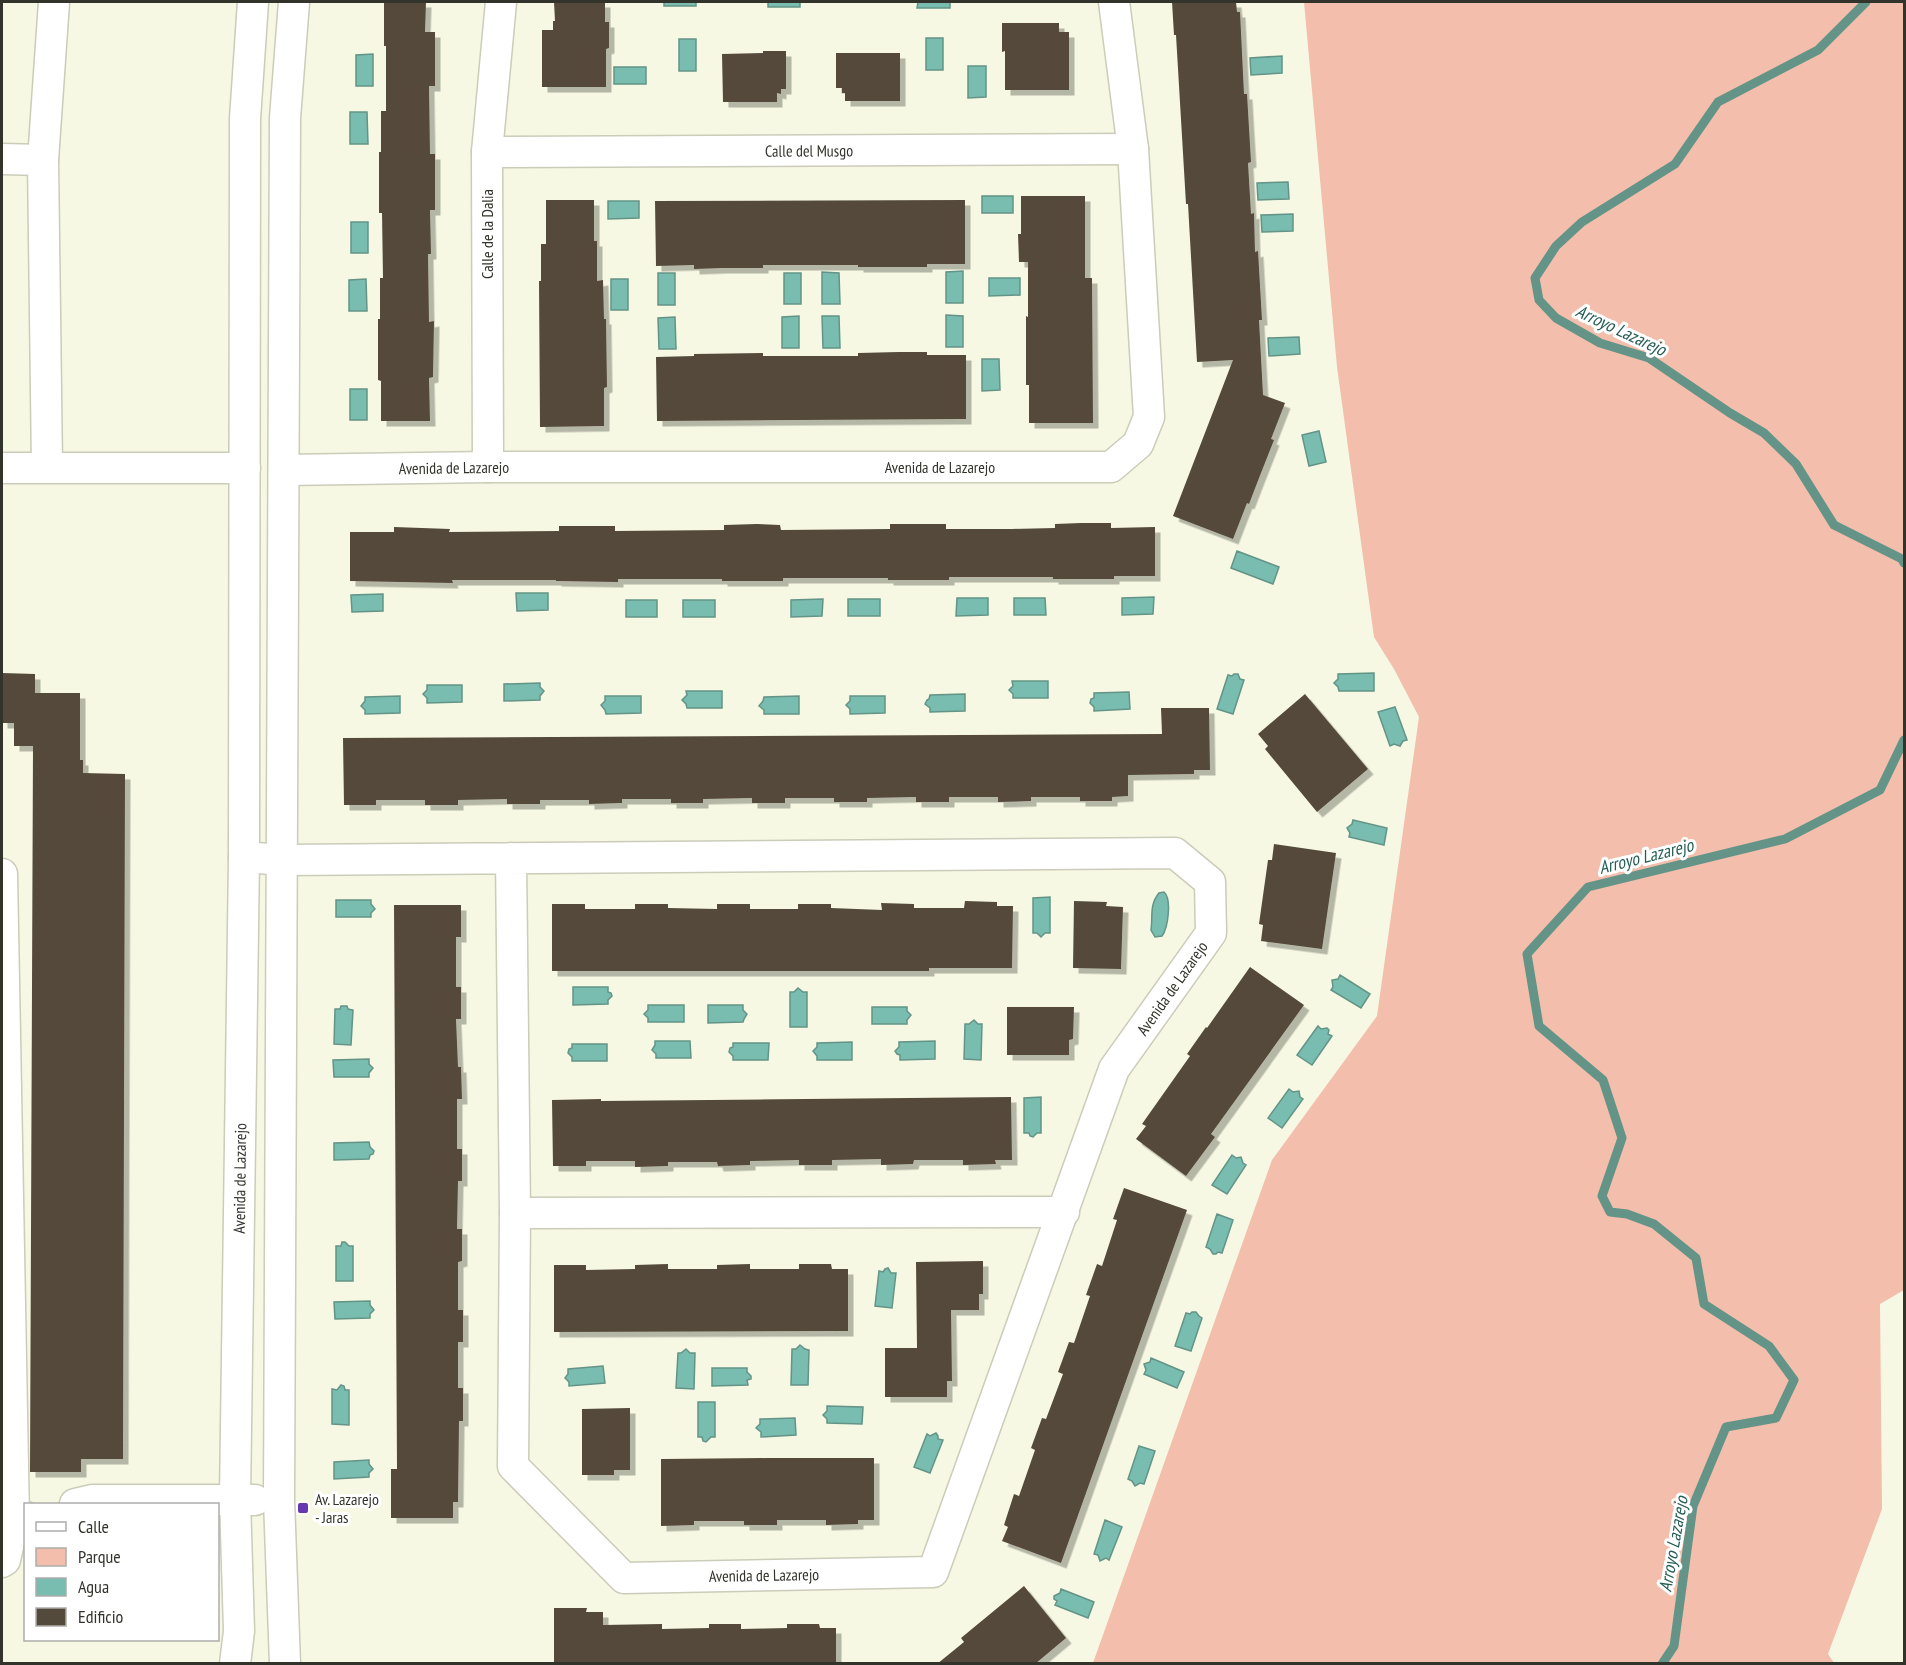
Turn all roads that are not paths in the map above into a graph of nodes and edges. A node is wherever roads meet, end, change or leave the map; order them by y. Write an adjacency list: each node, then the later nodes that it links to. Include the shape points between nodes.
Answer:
1 (54, 2): 9 (street)
2 (254, 2): 13 (street, Avenida de Lazarejo, via 245,119)
3 (294, 2): 14 (street, via 285,118)
4 (501, 2): 7 (street, Calle de la Dalia)
5 (1113, 2): 6 (street, Avenida de Lazarejo)
6 (1133, 149): 7 (street, Calle del Musgo); 11 (street, Avenida de Lazarejo, via 1149,417 1138,444 1111,467)
7 (487, 152): 11 (street, Calle de la Dalia)
8 (2, 159): 9 (street)
9 (43, 160): 10 (street)
10 (47, 467): 12 (street); 13 (street)
11 (488, 467): 14 (street, Avenida de Lazarejo)
12 (2, 468)
13 (244, 468): 15 (street, Avenida de Lazarejo)
14 (285, 470): 17 (street)
15 (244, 857): 17 (street, Avenida de Lazarejo); 21 (street, Avenida de Lazarejo)
16 (511, 858): 17 (street, Avenida de Lazarejo); 19 (street, Avenida de Lazarejo, via 1175,853 1210,882 1210,933 1114,1069); 20 (street, Avenida de Lazarejo)
17 (283, 860): 22 (street)
18 (2, 874): 24 (street)
19 (1064, 1212): 20 (street); 20 (street, Avenida de Lazarejo, via 933,1572 624,1578 513,1466)
20 (515, 1213)
21 (235, 1499): 22 (street); 23 (street); 26 (street, Avenida de Lazarejo, via 239,1631)
22 (279, 1500): 27 (street)
23 (79, 1503)
24 (20, 1518): 25 (street)
25 (2, 1562)
26 (235, 1664)
27 (285, 1664)

